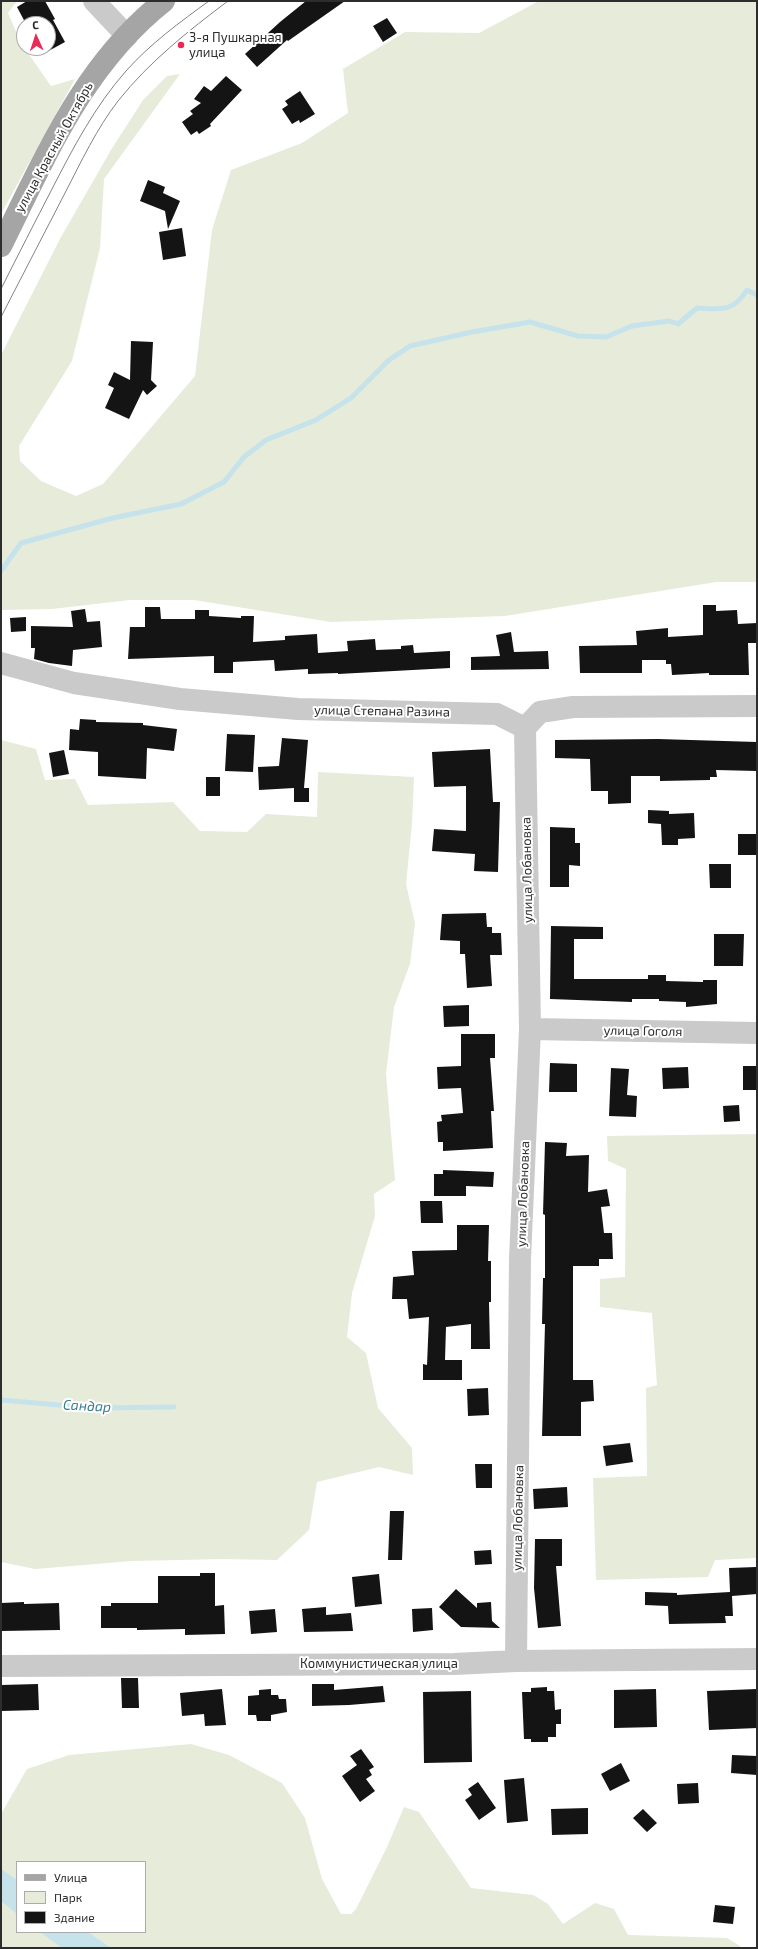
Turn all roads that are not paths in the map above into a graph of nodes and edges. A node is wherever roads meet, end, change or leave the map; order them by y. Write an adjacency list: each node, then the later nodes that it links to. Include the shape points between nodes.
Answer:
1 (94, 1): 3 (street)
2 (164, 1): 3 (main road, улица Красный Октябрь, via 145,16)
3 (127, 36): 4 (main road, улица Красный Октябрь, via 105,59 71,109)
4 (1, 246)
5 (1, 663): 7 (street, улица Степана Разина, via 74,683 180,699 298,709 497,714)
6 (757, 706): 7 (street, via 573,707 540,712)
7 (525, 728): 8 (street, улица Лобановка)
8 (530, 1029): 9 (street, улица Гоголя); 11 (street, улица Лобановка, via 520,1260)
9 (757, 1033)
10 (757, 1659): 11 (street, Коммунистическая улица)
11 (516, 1661): 12 (street, Коммунистическая улица, via 454,1664)
12 (1, 1666)

